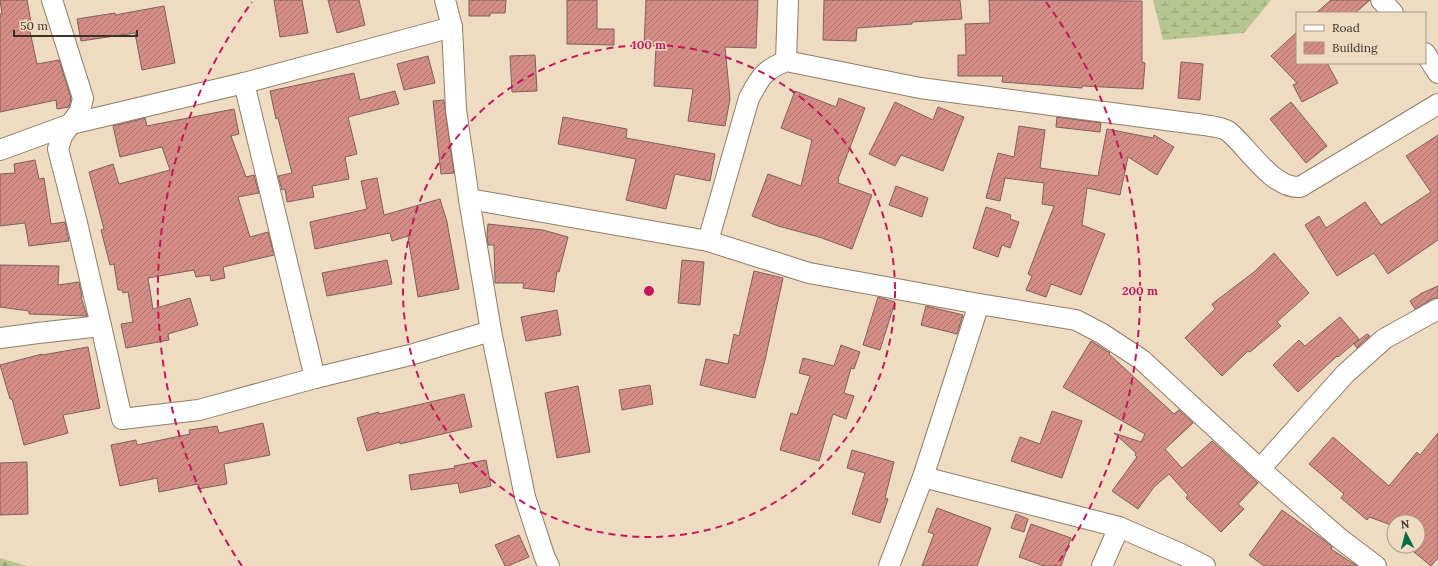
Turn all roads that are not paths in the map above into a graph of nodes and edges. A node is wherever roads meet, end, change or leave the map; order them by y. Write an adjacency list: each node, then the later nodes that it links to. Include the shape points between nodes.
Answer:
1 (52, 0): 12 (street, via 83,98 80,111)
2 (445, 0): 6 (street)
3 (788, 0): 8 (street)
4 (1381, 0): 5 (street)
5 (1392, 12)
6 (452, 27): 10 (street); 14 (street, via 456,110)
7 (1426, 55): 9 (street)
8 (786, 61): 11 (street, via 920,88 1227,130 1263,168 1293,188 1300,187); 15 (street, via 772,67 761,76 749,98)
9 (1438, 73)
10 (244, 83): 12 (street); 21 (street)
11 (1438, 104)
12 (71, 124): 13 (street); 18 (street, via 62,136 58,149)
13 (0, 150)
14 (469, 199): 15 (street); 19 (street)
15 (708, 241): 16 (street, via 809,273)
16 (979, 304): 22 (street, via 1076,320 1101,333 1142,360); 23 (street)
17 (1438, 309): 22 (street, via 1384,339 1367,354 1345,374)
18 (101, 326): 20 (street); 21 (street, via 122,419 199,410)
19 (491, 331): 21 (street, via 410,355); 25 (street, via 525,497)
20 (0, 338)
21 (315, 378)
22 (1260, 469): 29 (street, via 1339,538)
23 (922, 477): 24 (street); 26 (street)
24 (1119, 528): 27 (street); 28 (street)
25 (549, 566)
26 (889, 566)
27 (1102, 566)
28 (1205, 566)
29 (1376, 566)

